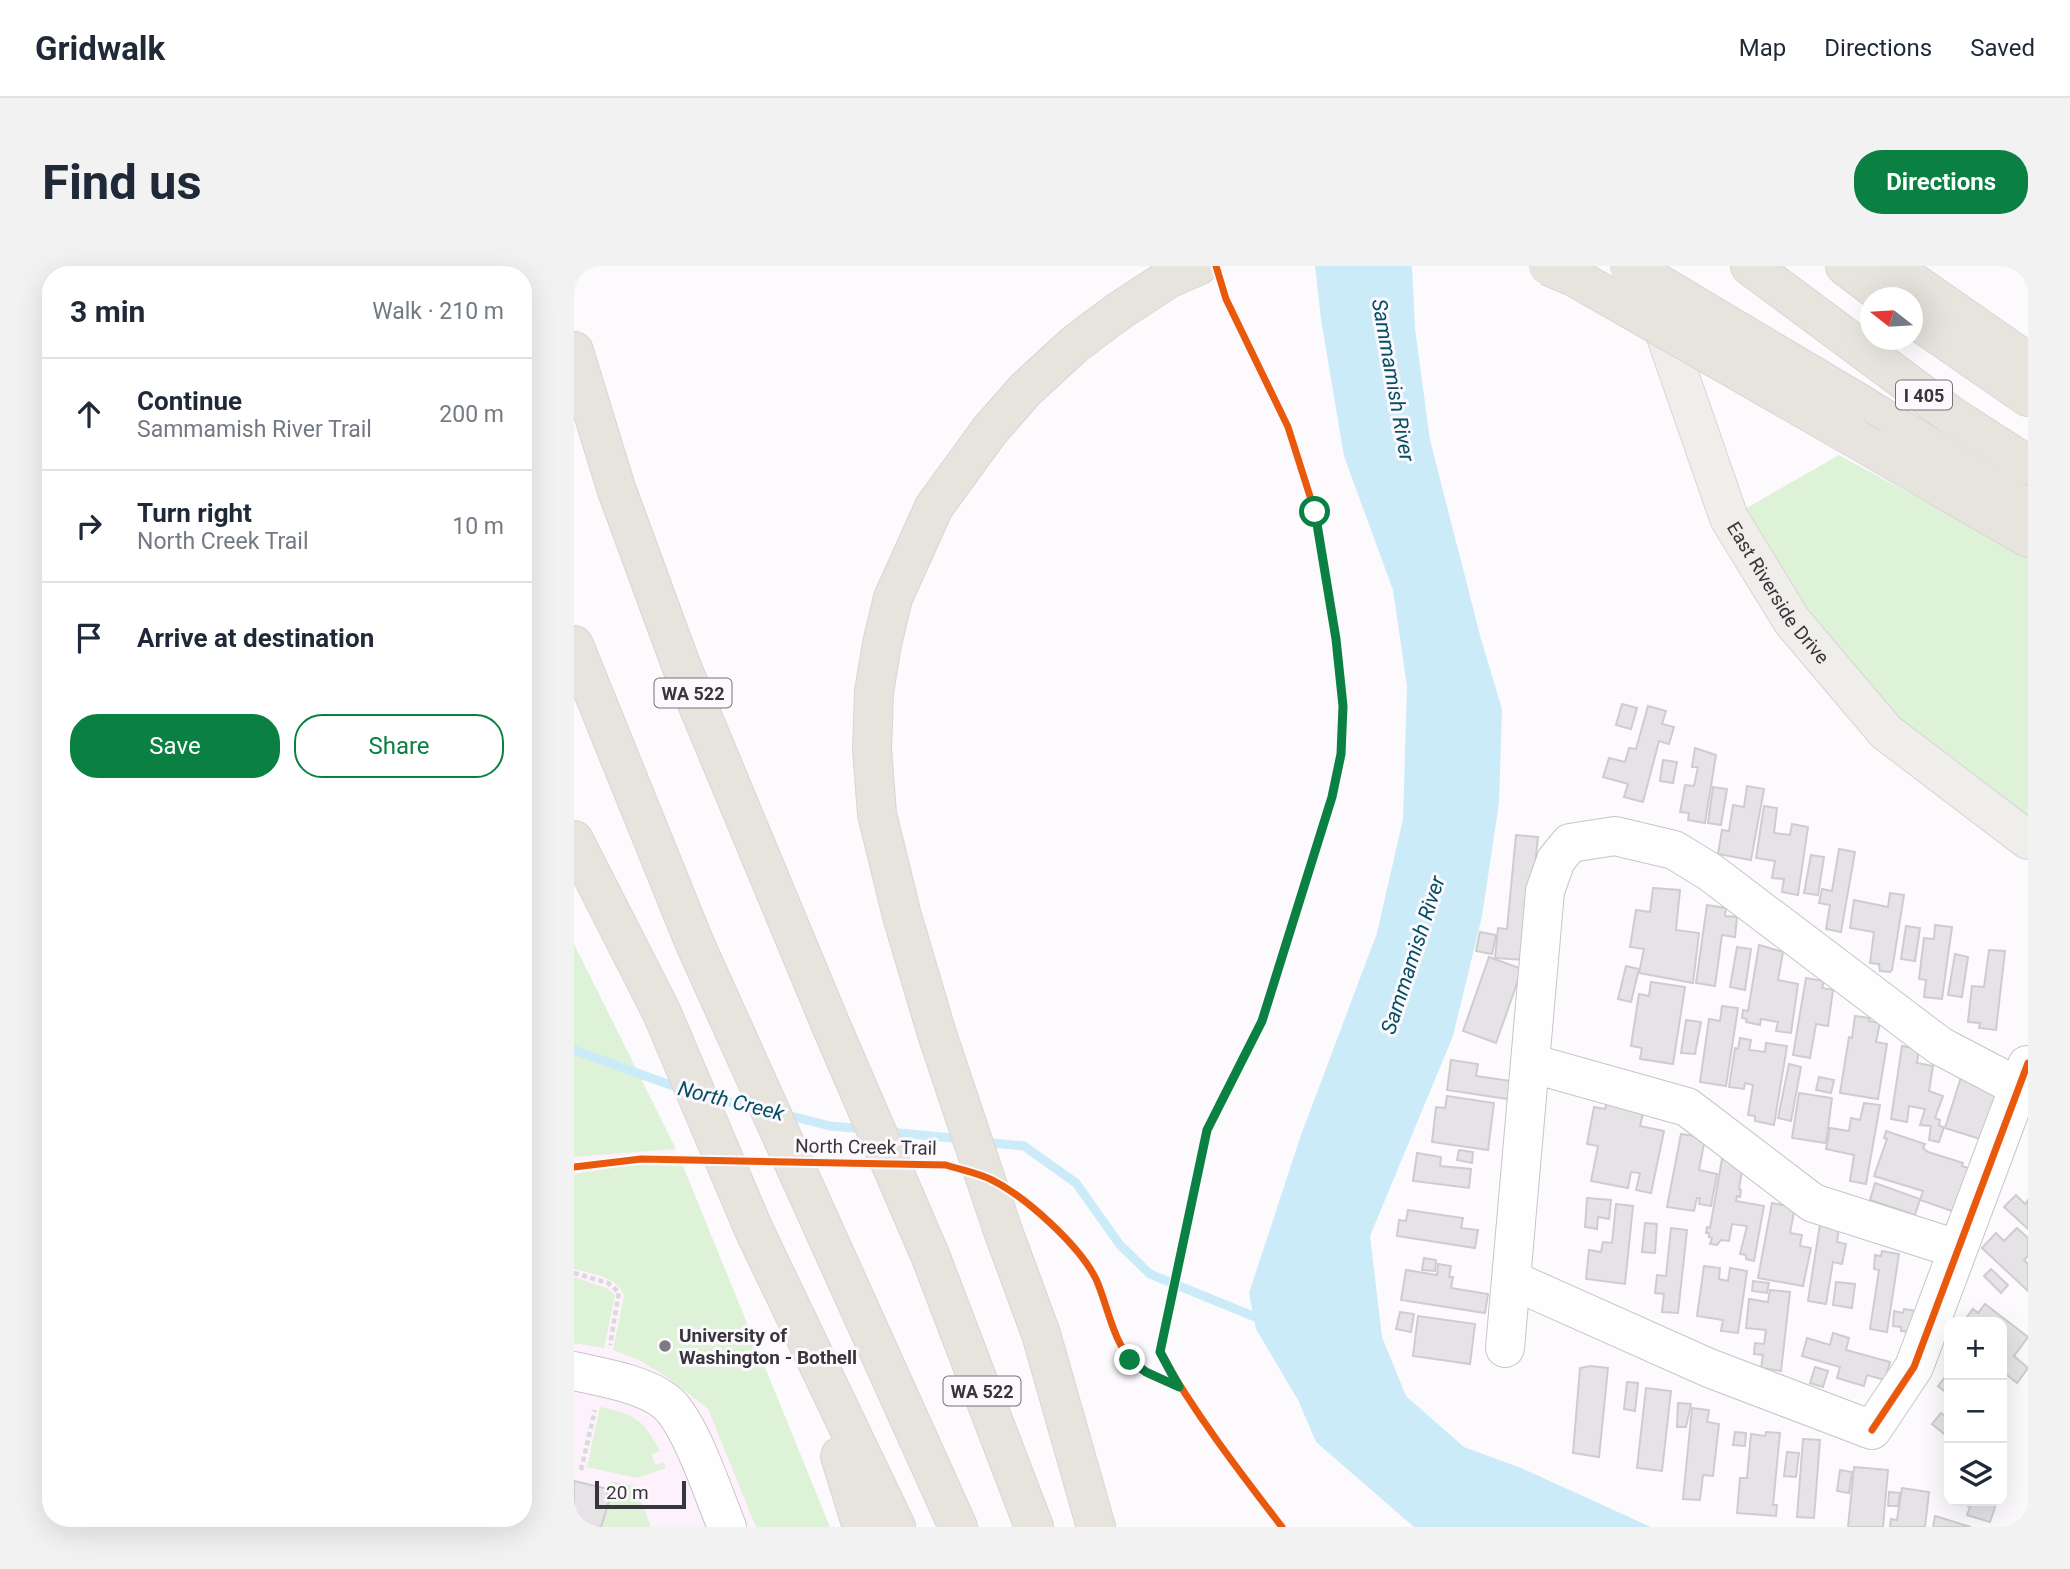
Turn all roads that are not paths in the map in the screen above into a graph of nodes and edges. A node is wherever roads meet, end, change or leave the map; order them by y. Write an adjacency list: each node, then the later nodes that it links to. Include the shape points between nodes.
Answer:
1 (1198, 266): 36 (highway, via 1168,279 1075,344 990,430 934,507 893,598 874,692 877,814 902,916 937,1034 1041,1334)
2 (1548, 266): 20 (highway, bridge)
3 (1629, 266): 19 (highway, bridge)
4 (1642, 266): 23 (main road, East Riverside Drive, via 1729,518 1792,621 1886,732)
5 (1750, 266): 10 (highway, I 405)
6 (1788, 266): 10 (highway, I 405)
7 (1845, 266): 9 (highway)
8 (1890, 266): 15 (highway)
9 (1873, 287)
10 (1831, 313): 11 (highway, I 405); 18 (highway, I 405, via 1952,416)
11 (1860, 324)
12 (1923, 324): 16 (highway, I 405)
13 (1900, 350): 17 (highway, I 405)
14 (574, 351): 35 (highway, WA 522, via 616,488 681,665 930,1255)
15 (2028, 362)
16 (2028, 397)
17 (2028, 438)
18 (2028, 465)
19 (2028, 509)
20 (2028, 538)
21 (574, 645): 34 (highway, via 695,944)
22 (574, 840): 28 (highway, via 661,1011)
23 (2028, 840)
24 (1531, 1063): 25 (street, via 1545,891 1556,860 1570,843 1615,836 1674,850 1710,872 1940,1046); 26 (street, via 1687,1107 1813,1203); 27 (street)
25 (2024, 1075): 26 (street)
26 (1957, 1249): 27 (street, via 1914,1367 1872,1430 1709,1368)
27 (1512, 1280): 29 (street)
28 (801, 1330): 32 (highway); 33 (highway)
29 (1505, 1348)
30 (574, 1371): 31 (street, via 653,1394 679,1414)
31 (727, 1527)
32 (862, 1527)
33 (896, 1527)
34 (958, 1527)
35 (1034, 1527)
36 (1096, 1527)

